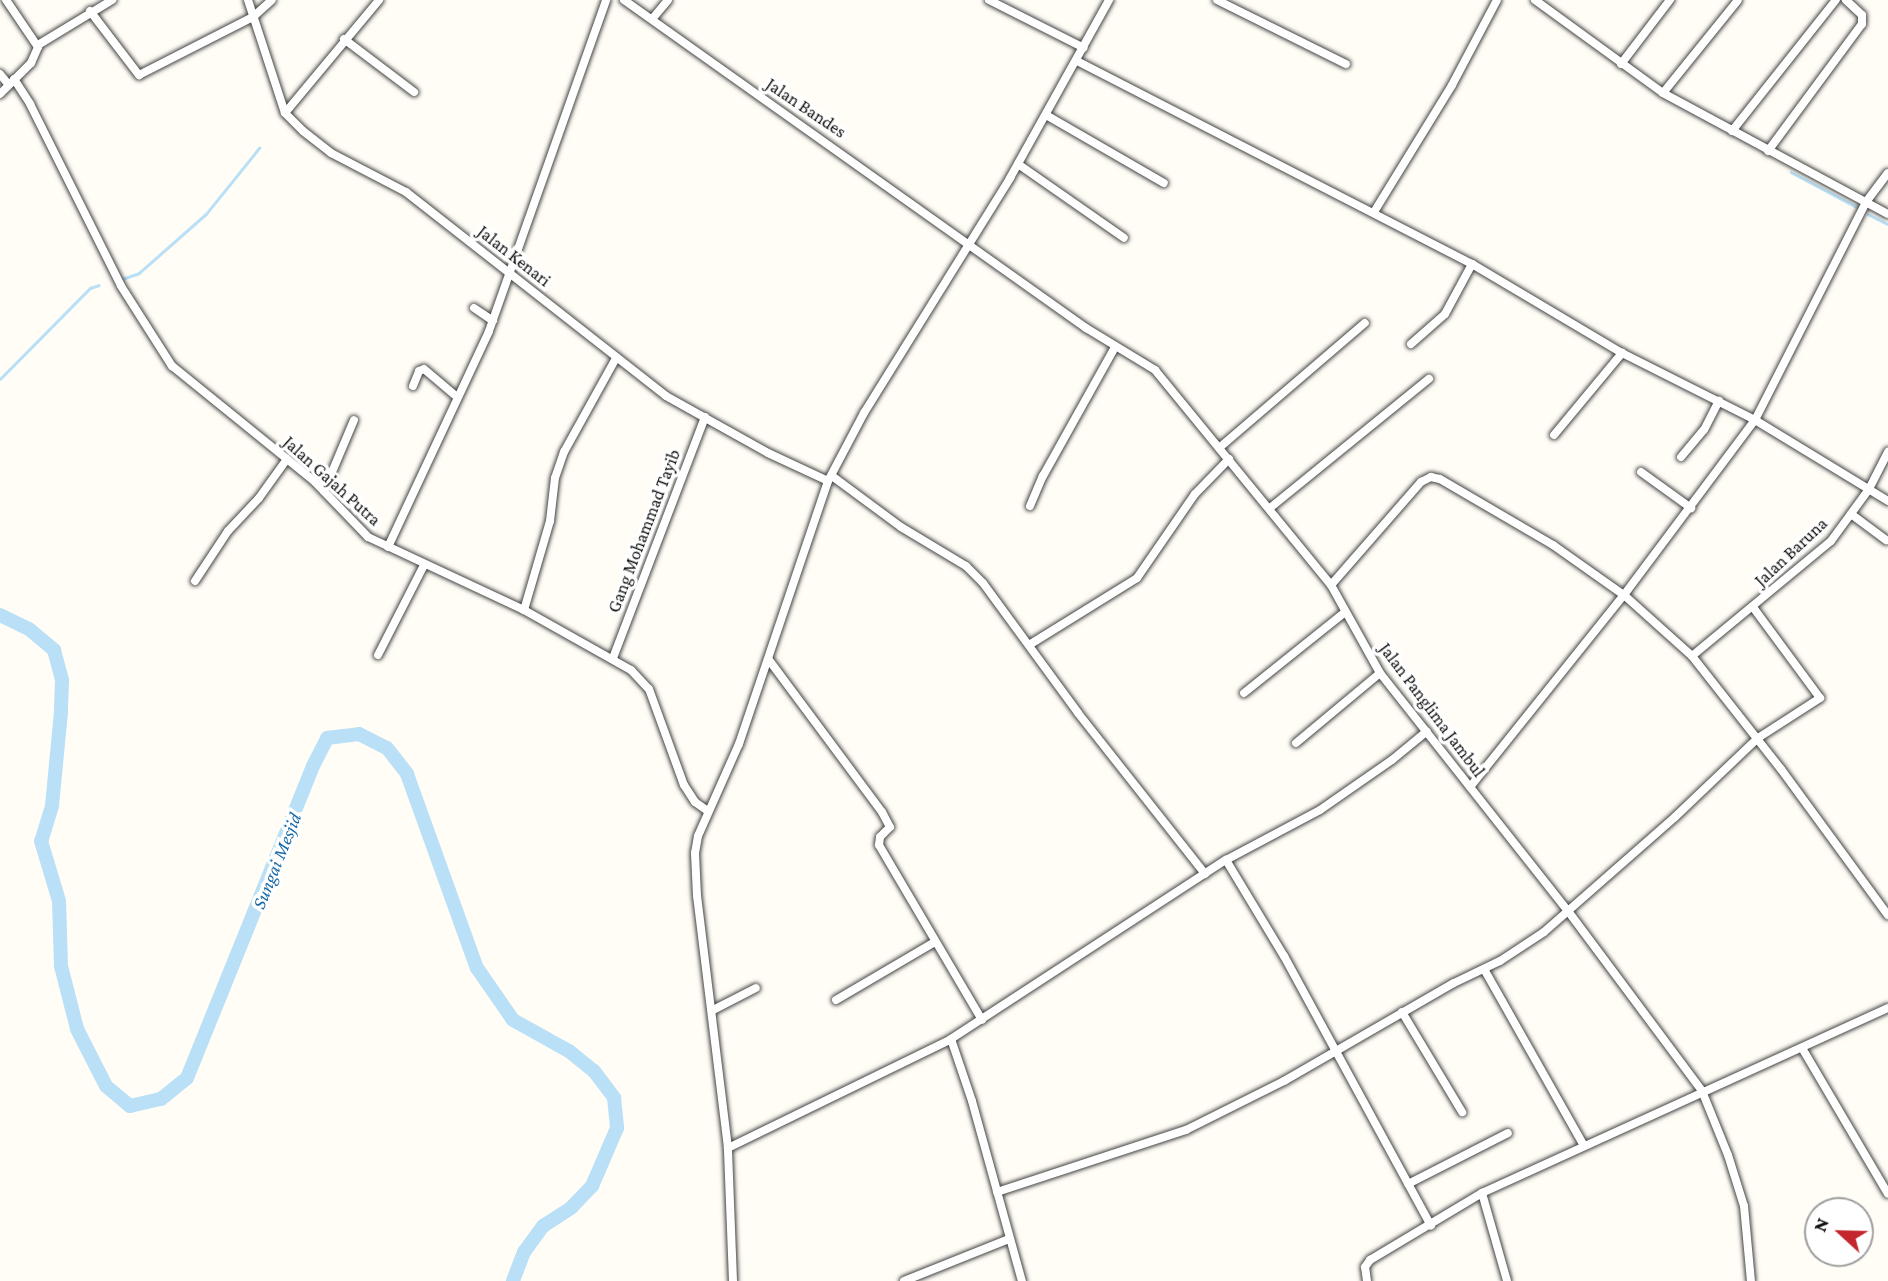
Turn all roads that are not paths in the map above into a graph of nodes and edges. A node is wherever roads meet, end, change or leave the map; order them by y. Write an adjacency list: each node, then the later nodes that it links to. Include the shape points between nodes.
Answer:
1 (6, 0): 22 (street)
2 (112, 0): 18 (street)
3 (248, 0): 19 (street)
4 (272, 0): 19 (street)
5 (379, 0): 21 (street)
6 (606, 0): 45 (street)
7 (624, 0): 20 (street, Jalan Bandes)
8 (668, 0): 20 (street)
9 (989, 0): 23 (street)
10 (1109, 0): 23 (street)
11 (1217, 0): 25 (street)
12 (1497, 0): 40 (street, via 1452,85)
13 (1535, 0): 26 (street)
14 (1670, 0): 26 (street)
15 (1738, 0): 30 (street)
16 (1836, 0): 34 (street)
17 (1846, 0): 35 (street, via 1862,15 1862,24)
18 (90, 11): 19 (street, via 139,75); 22 (street)
19 (253, 17): 32 (street)
20 (653, 18): 43 (street, Jalan Bandes)
21 (344, 39): 29 (street); 32 (street)
22 (38, 45): 28 (street, via 36,56)
23 (1084, 48): 24 (street)
24 (1077, 61): 33 (street); 40 (street)
25 (1346, 64)
26 (1621, 64): 30 (street)
27 (0, 74): 28 (street, Jalan Gajah Putra)
28 (12, 82): 31 (street); 64 (street, Jalan Gajah Putra, via 30,104 121,286 164,356 196,388)
29 (414, 92)
30 (1663, 93): 34 (street)
31 (0, 94)
32 (285, 113): 45 (street, Jalan Kenari, via 331,153 405,192)
33 (1046, 115): 36 (street); 38 (street)
34 (1732, 131): 35 (street)
35 (1768, 151): 39 (street)
36 (1018, 164): 42 (street); 43 (street)
37 (1888, 173): 39 (street)
38 (1164, 183)
39 (1866, 202): 41 (street); 59 (street)
40 (1374, 212): 44 (street)
41 (1888, 214)
42 (1124, 237)
43 (969, 243): 50 (street, Jalan Panglima Jambul); 67 (street, via 864,413)
44 (1472, 264): 49 (street, via 1445,314); 51 (street)
45 (510, 275): 47 (street); 52 (street, Jalan Kenari)
46 (474, 308): 47 (street)
47 (493, 321): 55 (street)
48 (1365, 323): 61 (street)
49 (1411, 344)
50 (1115, 347): 61 (street, Jalan Panglima Jambul, via 1155,370); 71 (street)
51 (1622, 353): 56 (street); 60 (street)
52 (616, 358): 57 (street, Jalan Kenari, via 666,396); 82 (street, via 564,452)
53 (1429, 379): 72 (street)
54 (413, 386): 55 (street, via 424,369)
55 (457, 397): 76 (street)
56 (1719, 401): 59 (street); 63 (street, via 1704,430)
57 (705, 417): 67 (street, Jalan Kenari, via 768,453); 87 (street, Gang Mohammad Tayib)
58 (354, 420): 69 (street)
59 (1755, 420): 68 (street); 73 (street)
60 (1554, 435)
61 (1219, 447): 65 (street, Jalan Panglima Jambul)
62 (1888, 452): 68 (street, Jalan Baruna)
63 (1681, 457)
64 (287, 459): 69 (street, Jalan Gajah Putra); 78 (street, via 228,531)
65 (1229, 459): 72 (street, Jalan Panglima Jambul); 84 (street, via 1195,494 1137,578)
66 (1641, 472): 73 (street)
67 (830, 478): 84 (street, Jalan Kenari, via 966,566); 88 (street)
68 (1869, 489): 70 (street); 74 (street, Jalan Baruna)
69 (324, 491): 76 (street, Jalan Gajah Putra, via 368,537)
70 (1888, 501)
71 (1030, 506)
72 (1270, 508): 79 (street, Jalan Panglima Jambul)
73 (1691, 508): 80 (street)
74 (1851, 514): 75 (street); 81 (street, Jalan Baruna, via 1823,549)
75 (1886, 540)
76 (388, 547): 77 (street, Jalan Gajah Putra)
77 (424, 565): 82 (street, Jalan Gajah Putra); 85 (street)
78 (195, 582)
79 (1331, 585): 80 (street, via 1421,482 1431,477 1553,545); 83 (street, Jalan Panglima Jambul)
80 (1624, 595): 86 (street); 94 (street)
81 (1753, 607): 86 (street, Jalan Baruna); 92 (street, via 1820,698)
82 (524, 610): 87 (street, Jalan Gajah Putra)
83 (1345, 612): 89 (street, Jalan Panglima Jambul); 90 (street)
84 (1029, 645): 97 (street, Jalan Kenari)
85 (378, 655)
86 (1692, 656): 92 (street)
87 (613, 658): 95 (street, Jalan Gajah Putra, via 649,689 684,785)
88 (769, 660): 95 (street, via 735,754); 100 (street, via 882,812 890,827 879,845)
89 (1380, 673): 91 (street, Jalan Panglima Jambul); 93 (street)
90 (1244, 693)
91 (1427, 731): 94 (street, Jalan Panglima Jambul); 96 (street, via 1320,810)
92 (1758, 738): 98 (street); 99 (street)
93 (1296, 743)
94 (1470, 788): 98 (street, Jalan Panglima Jambul)
95 (708, 811): 105 (street, via 695,853)
96 (1226, 860): 97 (street); 110 (street)
97 (1205, 874): 107 (street)
98 (1568, 911): 101 (street, via 1532,941); 111 (street, Jalan Panglima Jambul)
99 (1888, 915)
100 (935, 942): 103 (street); 107 (street)
101 (1484, 969): 106 (street); 114 (street)
102 (755, 988): 105 (street)
103 (836, 1000)
104 (1888, 1008): 109 (street)
105 (713, 1010): 115 (street)
106 (1402, 1013): 110 (street); 112 (street)
107 (982, 1020): 108 (street)
108 (951, 1039): 115 (street); 117 (street)
109 (1802, 1048): 111 (street); 119 (street)
110 (1336, 1049): 116 (street); 117 (street, via 1186,1130)
111 (1702, 1091): 114 (street); 127 (street, Jalan Panglima Jambul, via 1744,1206)
112 (1462, 1112)
113 (1508, 1133): 116 (street)
114 (1584, 1146): 118 (street)
115 (728, 1148): 122 (street)
116 (1408, 1184): 120 (street)
117 (997, 1192): 121 (street)
118 (1482, 1193): 120 (street); 126 (street)
119 (1888, 1194)
120 (1431, 1226): 125 (street, via 1370,1260 1365,1267)
121 (1010, 1238): 123 (street); 124 (street)
122 (733, 1281)
123 (904, 1281)
124 (1022, 1281)
125 (1367, 1281)
126 (1507, 1281)
127 (1751, 1281)

